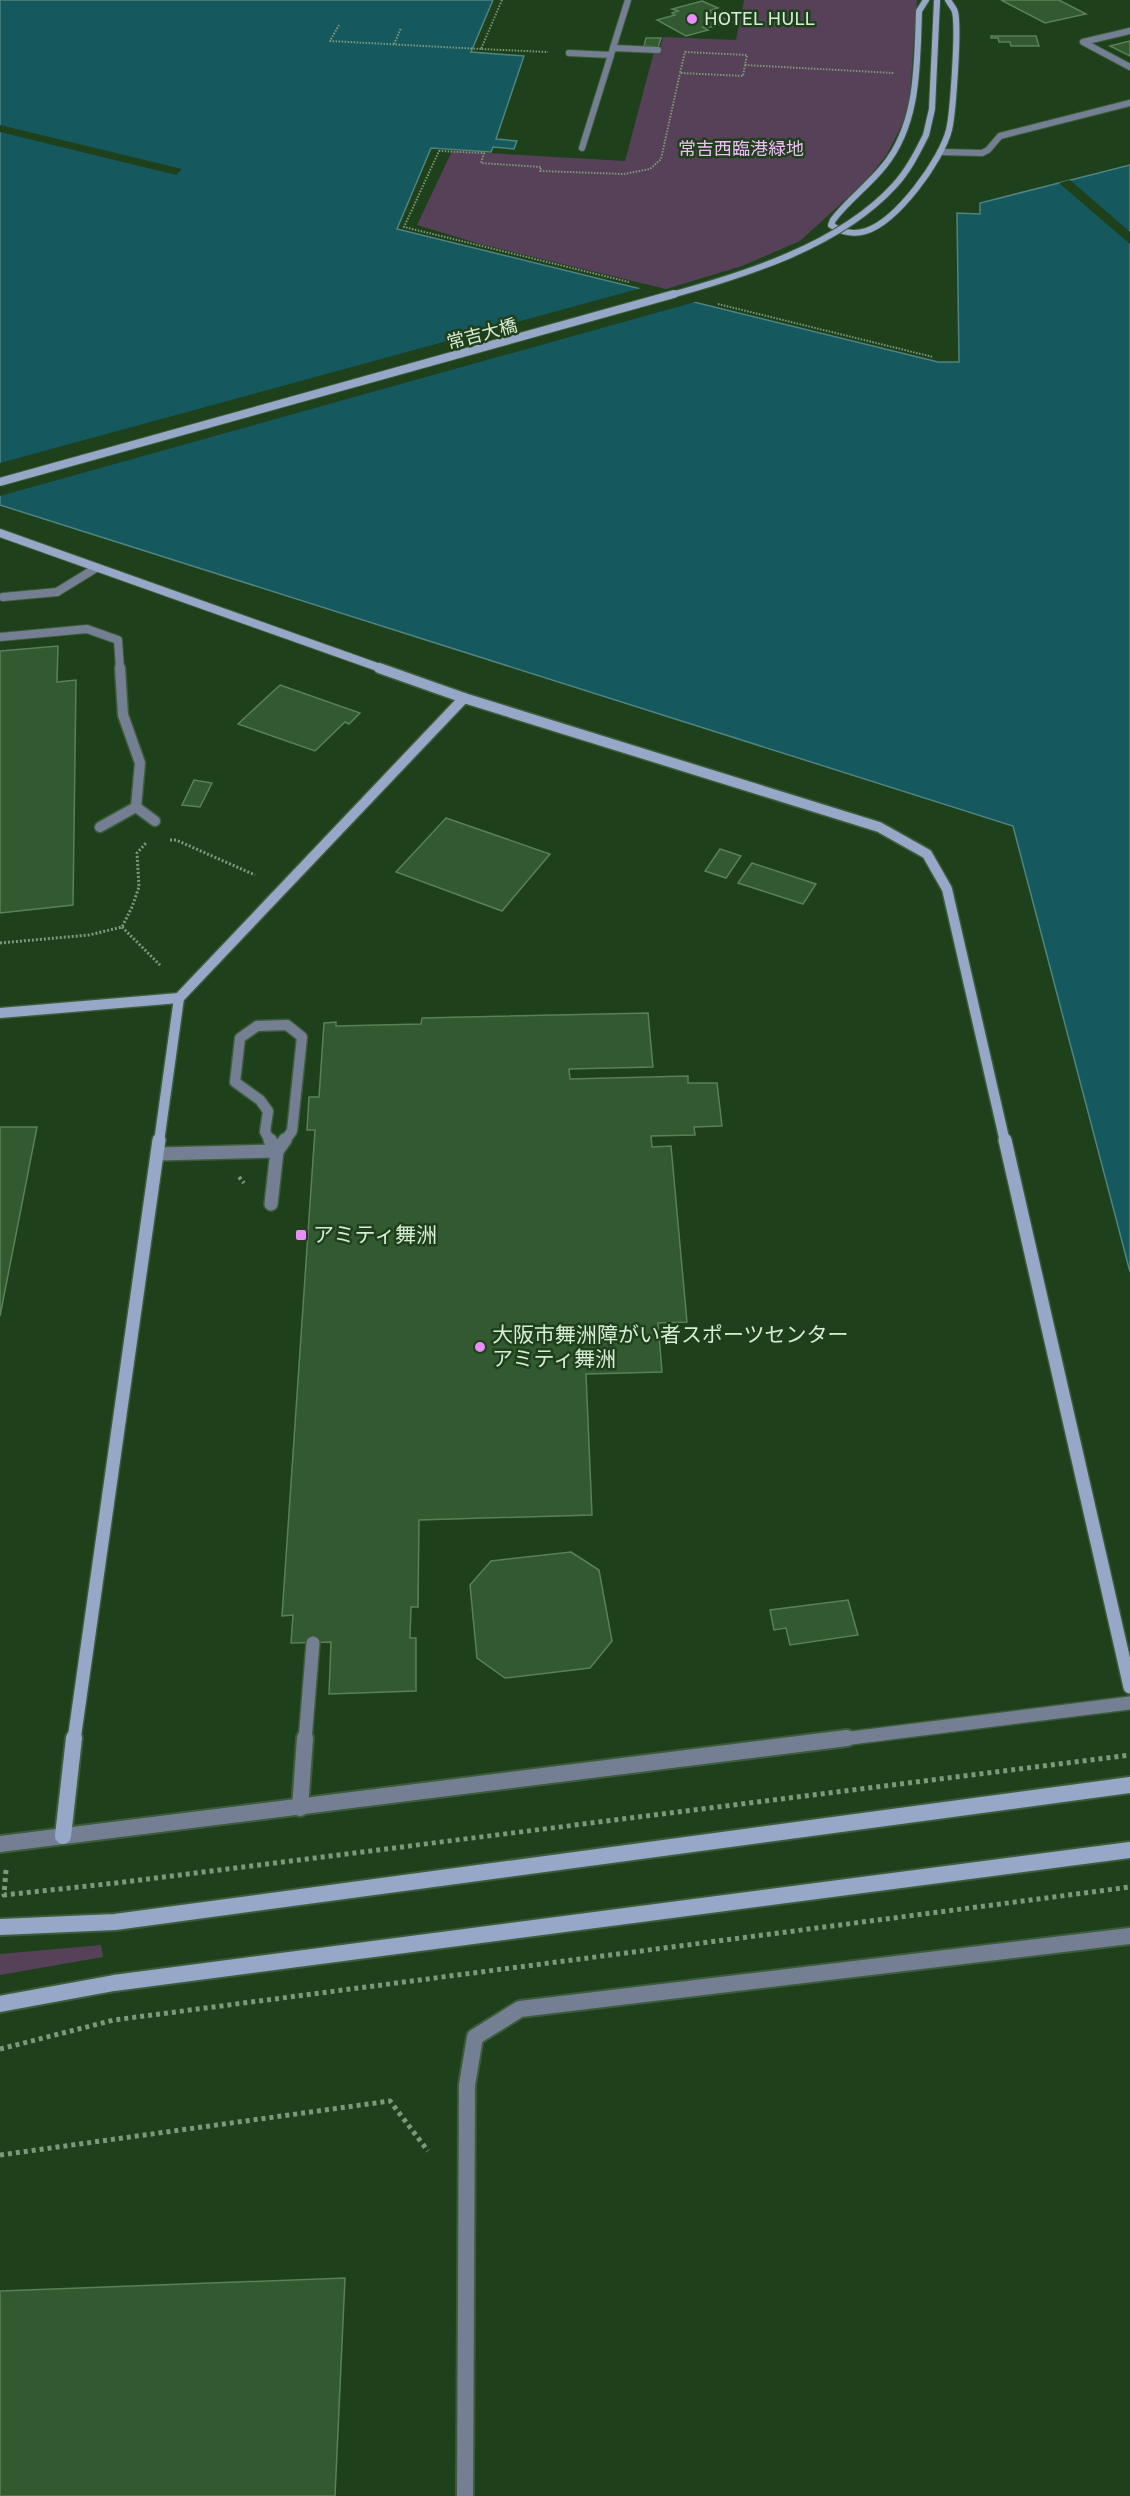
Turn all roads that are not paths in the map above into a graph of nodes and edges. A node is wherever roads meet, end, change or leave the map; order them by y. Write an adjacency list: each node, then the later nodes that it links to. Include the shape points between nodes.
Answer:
1 (628, 0): 7 (street)
2 (926, 0): 12 (street, via 919,11 912,110 899,144 862,191 832,218 831,225 849,232 870,228 903,200)
3 (937, 0): 13 (street, 常吉大橋, bridge, via 932,109 926,135 908,168 890,191 861,214 798,250 732,278)
4 (948, 0): 12 (street, via 956,13 952,102 949,131)
5 (1130, 31): 9 (street, via 1083,42)
6 (658, 50): 7 (street)
7 (612, 52): 8 (street); 11 (street)
8 (569, 53)
9 (1130, 67)
10 (1130, 103): 12 (street, via 1000,136 982,153)
11 (582, 148)
12 (940, 152)
13 (0, 482)
14 (0, 533): 15 (street)
15 (96, 568): 16 (street, via 57,592); 18 (street)
16 (3, 597)
17 (0, 636): 19 (street, via 87,629 117,640 123,715 140,763)
18 (464, 698): 22 (street); 28 (street, via 879,827 927,854 947,888)
19 (136, 807): 20 (street); 21 (street)
20 (155, 821)
21 (100, 827)
22 (179, 998): 23 (street); 25 (street)
23 (0, 1013)
24 (277, 1151): 24 (street, via 265,1132 268,1111 235,1082 240,1038 257,1026 287,1025 303,1037 292,1131); 25 (street); 26 (street)
25 (158, 1154): 32 (street)
26 (271, 1204)
27 (313, 1642): 31 (street)
28 (1130, 1687)
29 (1130, 1703): 31 (street)
30 (1130, 1785): 35 (street, via 115,1922)
31 (300, 1808): 32 (street)
32 (63, 1836): 33 (street)
33 (0, 1844)
34 (1130, 1850): 37 (street, via 114,1983)
35 (0, 1927)
36 (1130, 1936): 38 (street, via 520,2009 474,2037 467,2085)
37 (0, 2004)
38 (465, 2496)

